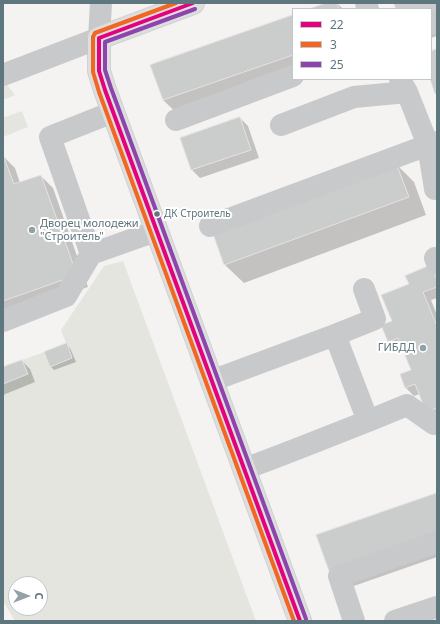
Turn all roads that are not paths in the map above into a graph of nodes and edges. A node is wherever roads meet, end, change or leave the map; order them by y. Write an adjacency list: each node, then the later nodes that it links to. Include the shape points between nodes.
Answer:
1 (101, 3): 3 (street)
2 (193, 3): 3 (main road)
3 (99, 38): 4 (street); 7 (main road, via 99,72)
4 (3, 75)
5 (292, 76): 8 (street)
6 (404, 86): 9 (street, via 354,97); 10 (street)
7 (113, 112): 13 (main road); 14 (street, via 50,137)
8 (176, 120)
9 (281, 125)
10 (432, 143): 11 (street); 12 (street)
11 (435, 189)
12 (210, 226)
13 (156, 231): 14 (street); 18 (main road)
14 (91, 254): 16 (street, via 66,296)
15 (364, 289): 17 (street, via 375,319)
16 (3, 321)
17 (335, 335): 18 (street); 19 (street)
18 (211, 381): 21 (main road)
19 (368, 420): 20 (street, via 407,405 434,424); 21 (street)
20 (437, 423)
21 (244, 469): 24 (main road)
22 (437, 542): 25 (street, via 339,576)
23 (437, 607): 26 (street)
24 (300, 621)
25 (354, 621)
26 (395, 621)

